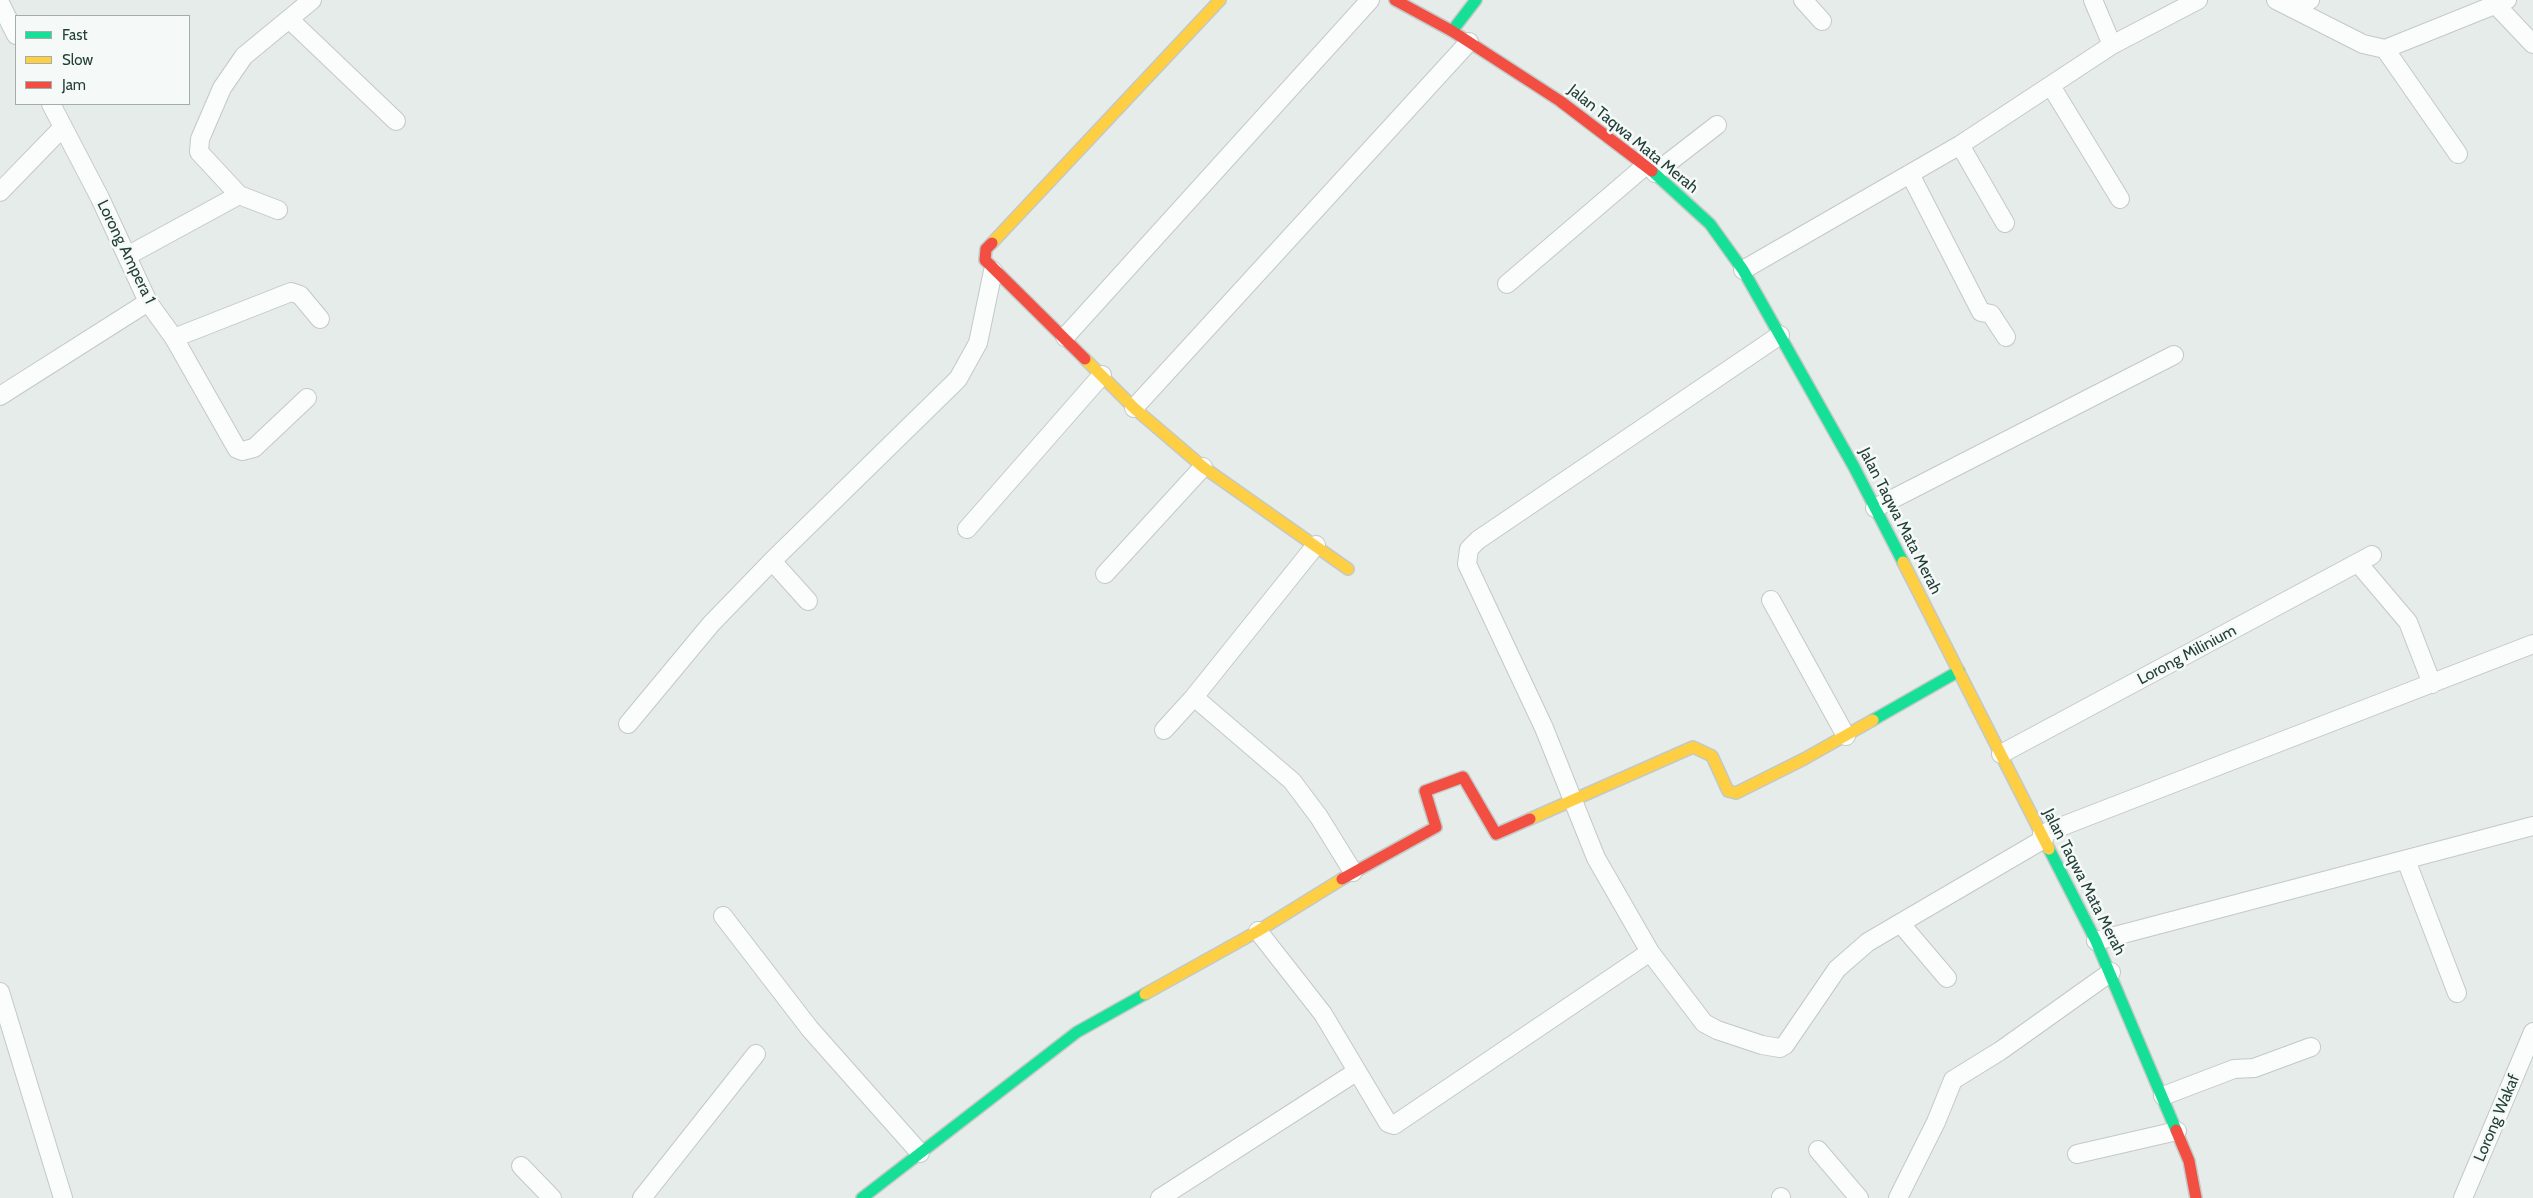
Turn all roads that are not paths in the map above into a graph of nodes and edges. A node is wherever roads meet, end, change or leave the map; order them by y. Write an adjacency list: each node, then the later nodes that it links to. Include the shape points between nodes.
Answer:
1 (312, 0): 14 (street)
2 (1220, 0): 38 (street, via 986,249 985,260)
3 (1370, 0): 43 (street)
4 (1395, 0): 16 (street, Jalan Taqwa Mata Merah)
5 (1476, 0): 16 (street)
6 (1803, 0): 15 (street)
7 (2093, 0): 20 (street)
8 (2198, 0): 20 (street)
9 (2276, 0): 13 (street)
10 (2310, 0): 13 (street)
11 (2501, 2): 19 (street); 21 (street)
12 (0, 3): 17 (street)
13 (2294, 9): 21 (street, via 2363,44)
14 (289, 19): 24 (street); 32 (street, via 238,64 222,88 200,139 199,152)
15 (1822, 21)
16 (1452, 30): 18 (street, Jalan Taqwa Mata Merah)
17 (15, 33)
18 (1469, 42): 29 (street, Jalan Taqwa Mata Merah, via 1560,101); 50 (street)
19 (2533, 44)
20 (2112, 45): 22 (street)
21 (2386, 49): 28 (street)
22 (2051, 86): 27 (street); 33 (street)
23 (52, 105): 26 (street, Lorong Ampera 1)
24 (396, 122)
25 (1717, 125): 29 (street)
26 (63, 127): 31 (street); 36 (street, Lorong Ampera 1)
27 (1960, 145): 30 (street); 35 (street)
28 (2458, 154)
29 (1650, 170): 37 (street, Jalan Taqwa Mata Merah, via 1710,224); 39 (street)
30 (1910, 174): 37 (street); 44 (street, via 1981,312 1991,314)
31 (0, 192)
32 (239, 195): 34 (street); 36 (street)
33 (2120, 199)
34 (278, 210)
35 (2006, 223)
36 (127, 256): 40 (street, Lorong Ampera 1)
37 (1743, 270): 42 (street, Jalan Taqwa Mata Merah)
38 (994, 271): 43 (street); 55 (street, via 978,343 958,379)
39 (1507, 284)
40 (148, 302): 45 (street, Lorong Ampera 1); 48 (street)
41 (320, 319): 45 (street, via 300,295 291,292)
42 (1780, 334): 52 (street, Jalan Taqwa Mata Merah); 68 (street, via 1486,534 1469,549 1467,564 1544,728)
43 (1065, 337): 47 (street)
44 (2006, 337)
45 (174, 338): 49 (street, Lorong Ampera 1, via 237,449 254,448)
46 (2174, 355): 52 (street)
47 (1102, 375): 50 (street); 53 (street)
48 (0, 396)
49 (307, 398)
50 (1134, 408): 51 (street)
51 (1203, 467): 54 (street); 57 (street)
52 (1876, 508): 61 (street, Jalan Taqwa Mata Merah)
53 (968, 529)
54 (1316, 545): 56 (street); 63 (street)
55 (772, 561): 59 (street); 64 (street, via 711,624)
56 (1348, 569)
57 (1105, 574)
58 (1771, 600): 66 (street)
59 (808, 601)
60 (2533, 644): 62 (street)
61 (1959, 671): 66 (street); 67 (street, Jalan Taqwa Mata Merah)
62 (2432, 684): 67 (street, Lorong Milinium, via 2408,622 2365,559); 70 (street)
63 (1194, 697): 65 (street); 72 (street, via 1292,781 1319,816)
64 (628, 724)
65 (1164, 730)
66 (1846, 736): 68 (street, via 1736,793 1728,791 1712,756 1693,747)
67 (2001, 754): 70 (street, Jalan Taqwa Mata Merah)
68 (1573, 800): 72 (street, via 1496,834 1463,777 1425,791 1436,827); 77 (street, via 1596,858)
69 (2533, 826): 71 (street)
70 (2043, 837): 74 (street); 76 (street, Jalan Taqwa Mata Merah)
71 (2406, 860): 76 (street); 81 (street)
72 (1353, 872): 75 (street)
73 (723, 916): 88 (street, via 810,1029)
74 (1901, 924): 77 (street, via 1868,942 1837,969 1780,1048 1762,1045 1704,1023); 79 (street)
75 (1258, 931): 85 (street, via 1324,1014); 88 (street, via 1078,1032)
76 (2096, 941): 78 (street, Jalan Taqwa Mata Merah)
77 (1650, 952): 85 (street, via 1395,1125 1388,1123)
78 (2110, 972): 86 (street, Jalan Taqwa Mata Merah); 98 (street, via 2000,1052 1953,1080)
79 (1947, 978)
80 (0, 992): 92 (street)
81 (2457, 993)
82 (2532, 1035): 100 (street, Lorong Wakaf)
83 (2311, 1048): 86 (street, via 2254,1068 2234,1069)
84 (756, 1054): 94 (street)
85 (1356, 1072): 96 (street)
86 (2163, 1096): 87 (street, Jalan Taqwa Mata Merah)
87 (2178, 1131): 90 (street); 99 (street, Jalan Taqwa Mata Merah, via 2190,1161)
88 (923, 1150): 95 (street)
89 (1818, 1150): 97 (street)
90 (2077, 1154)
91 (522, 1166): 93 (street)
92 (63, 1198)
93 (552, 1198)
94 (642, 1198)
95 (862, 1198)
96 (1160, 1198)
97 (1859, 1198)
98 (1898, 1198)
99 (2196, 1198)
100 (2463, 1198)

